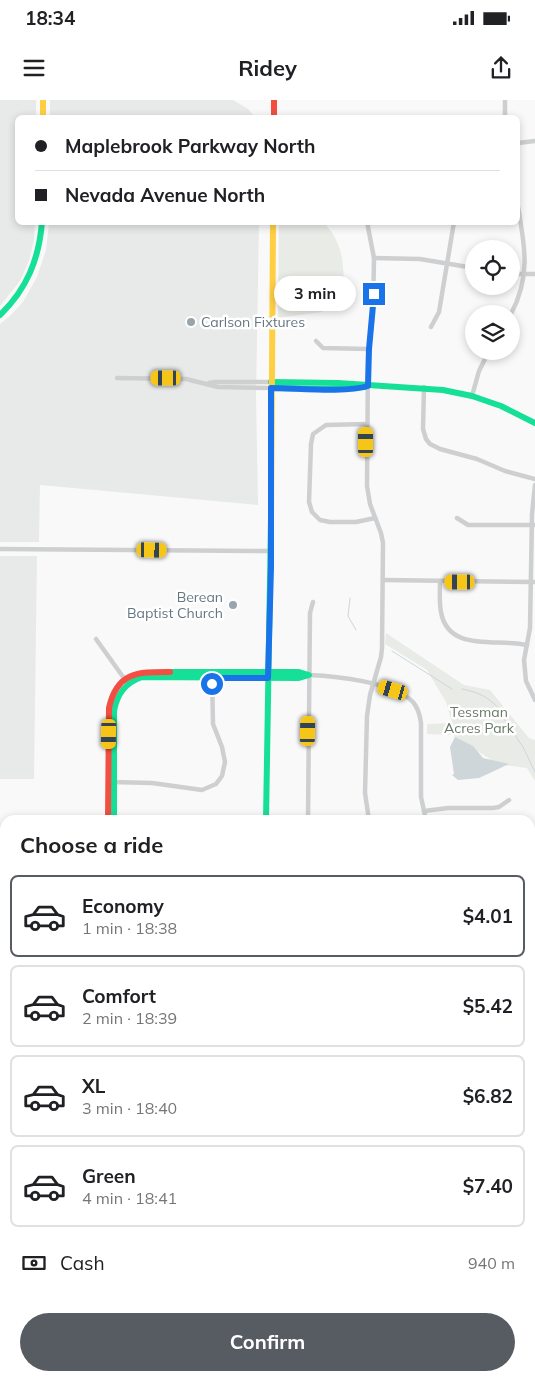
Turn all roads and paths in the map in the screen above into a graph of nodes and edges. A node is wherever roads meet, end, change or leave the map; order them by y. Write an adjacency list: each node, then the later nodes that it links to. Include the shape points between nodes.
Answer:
1 (43, 100): 4 (street)
2 (274, 100): 5 (street)
3 (505, 100): 6 (street)
4 (43, 115)
5 (274, 115)
6 (505, 115)
7 (535, 141): 8 (street)
8 (520, 143)
9 (520, 218): 18 (street)
10 (42, 225): 21 (street, via 40,249 28,281)
11 (273, 225): 27 (street)
12 (368, 225): 14 (street)
13 (453, 225): 15 (street)
14 (374, 258): 15 (street, via 420,259); 24 (street)
15 (446, 264): 16 (street); 22 (street, via 439,312)
16 (465, 267)
17 (520, 274): 18 (street)
18 (525, 274): 19 (street); 20 (street)
19 (535, 274)
20 (515, 305)
21 (0, 315)
22 (431, 327)
23 (316, 341): 24 (street, via 323,348)
24 (369, 349): 28 (street)
25 (484, 360): 30 (street)
26 (117, 378): 27 (street)
27 (271, 385): 28 (street, via 338,383); 39 (street)
28 (368, 386): 29 (street); 32 (street)
29 (424, 387): 30 (street); 33 (street, via 424,429 430,444)
30 (472, 396): 31 (street)
31 (535, 423)
32 (367, 424): 35 (street, via 366,486); 35 (street, via 326,425 313,434 310,502 312,512 320,520 356,522)
33 (535, 479)
34 (535, 485): 37 (street)
35 (375, 518): 40 (street, via 383,543)
36 (457, 518): 37 (street, via 468,525)
37 (533, 525): 42 (street)
38 (0, 549): 39 (street)
39 (270, 551): 47 (street)
40 (384, 580): 41 (street); 50 (street, via 382,648)
41 (440, 582): 42 (street); 45 (street, via 441,614 453,634 467,641)
42 (533, 582): 45 (street)
43 (313, 602): 48 (street)
44 (96, 639): 49 (street)
45 (527, 645): 51 (street, via 524,671)
46 (212, 675): 47 (street); 49 (street, via 142,677); 52 (street, via 213,724 224,755 224,771 218,782 202,790 152,783)
47 (268, 675): 48 (street, via 299,678); 57 (street)
48 (309, 675): 50 (street, via 344,677); 58 (street)
49 (126, 681): 52 (street, via 115,703)
50 (373, 684): 54 (street, via 404,695 419,712); 59 (street, via 366,727)
51 (535, 700)
52 (111, 782): 55 (street); 56 (street)
53 (509, 800): 54 (street, via 493,808)
54 (424, 811): 60 (street)
55 (108, 815)
56 (114, 815)
57 (266, 815)
58 (308, 815)
59 (369, 815)
60 (425, 815)

